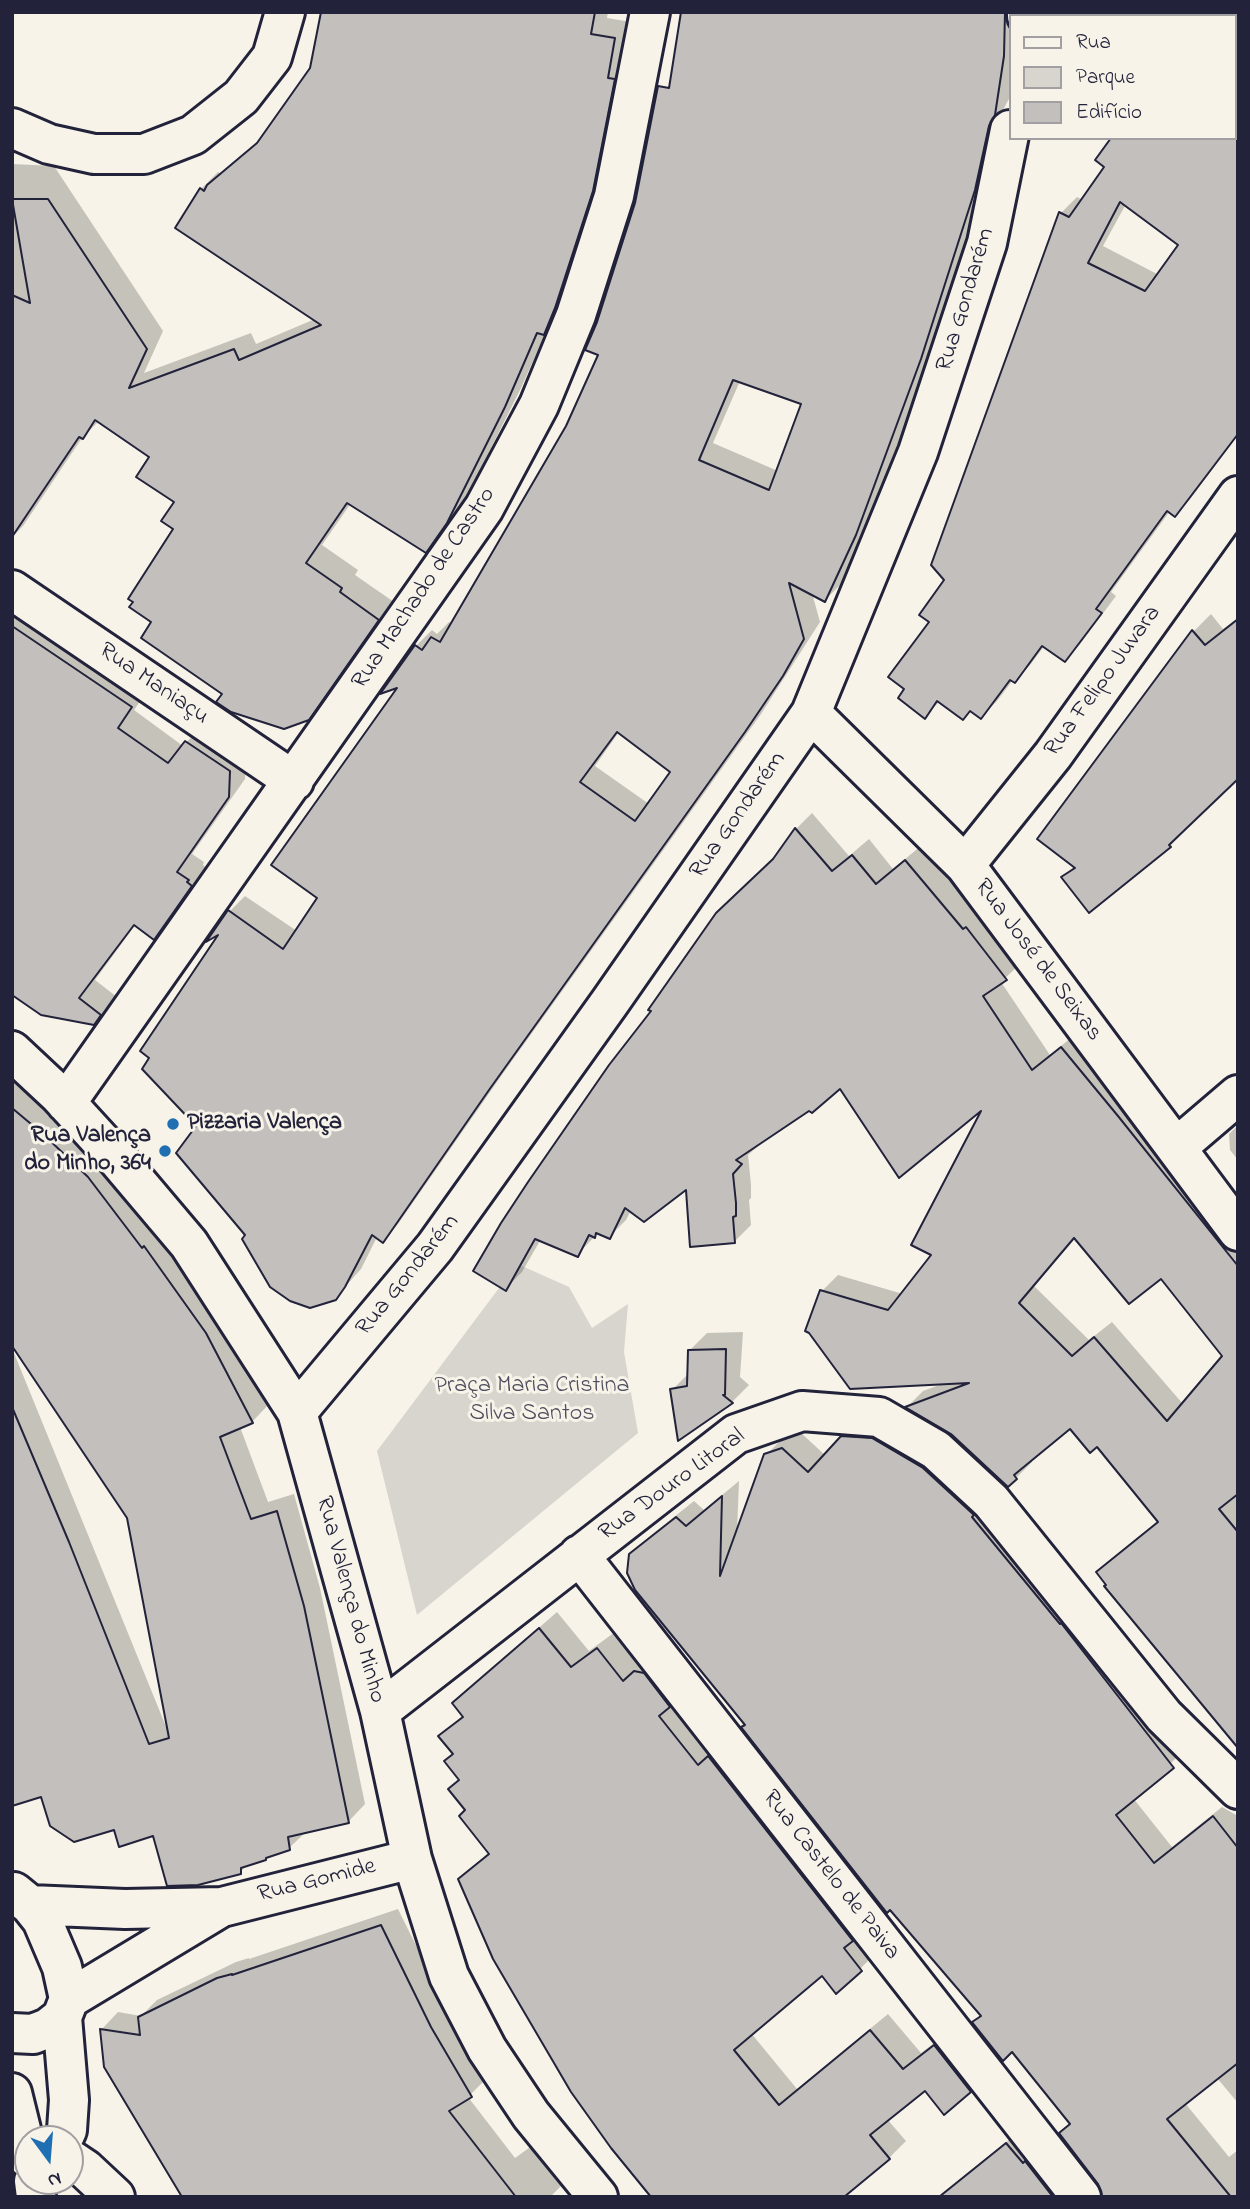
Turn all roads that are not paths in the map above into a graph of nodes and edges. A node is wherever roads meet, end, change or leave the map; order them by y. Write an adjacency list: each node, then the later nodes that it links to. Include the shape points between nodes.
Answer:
1 (285, 12): 3 (street, via 272,57 241,97 193,135 144,154 94,155 49,144)
2 (650, 12): 8 (street, Rua Machado de Castro, via 614,196 576,315 539,405 484,508)
3 (12, 128)
4 (1009, 135): 7 (street, Rua Gondarém, via 987,243 918,452)
5 (1238, 496): 9 (street, Rua Felipo Juvara, via 1053,755)
6 (12, 590): 8 (street, Rua Maniaçu)
7 (811, 713): 9 (street, Rua José de Seixas); 15 (street, Rua Gondarém, via 435,1247)
8 (294, 781): 12 (street, Rua Machado de Castro)
9 (965, 865): 13 (street, Rua José de Seixas)
10 (12, 1051): 12 (street, Rua Valença do Minho)
11 (1238, 1095): 13 (street)
12 (66, 1102): 15 (street, Rua Valença do Minho, via 189,1244)
13 (1176, 1148): 14 (street, Rua José de Seixas)
14 (1238, 1231)
15 (298, 1412): 17 (street, Rua Valença do Minho)
16 (579, 1555): 17 (street, Rua Douro Litoral); 18 (street, Rua Douro Litoral, via 736,1434 802,1411 879,1417 936,1450 991,1501 1164,1716); 30 (street, Rua Castelo de Paiva)
17 (380, 1711): 19 (street, Rua Valença do Minho)
18 (1238, 1789)
19 (412, 1858): 21 (street, Rua Gomide); 29 (street, Rua Valença do Minho, via 449,1976 486,2049 531,2115)
20 (18, 1894): 21 (street, Rua Gomide, via 125,1909); 22 (street, via 42,1920 55,1947 62,1967)
21 (222, 1907): 22 (street, Rua Gomide)
22 (65, 2008): 23 (street, Rua Gomide, via 48,2028); 26 (street)
23 (12, 2034)
24 (12, 2092): 25 (street)
25 (21, 2125)
26 (67, 2125)
27 (84, 2168): 28 (street)
28 (114, 2197)
29 (598, 2197)
30 (1081, 2197)

